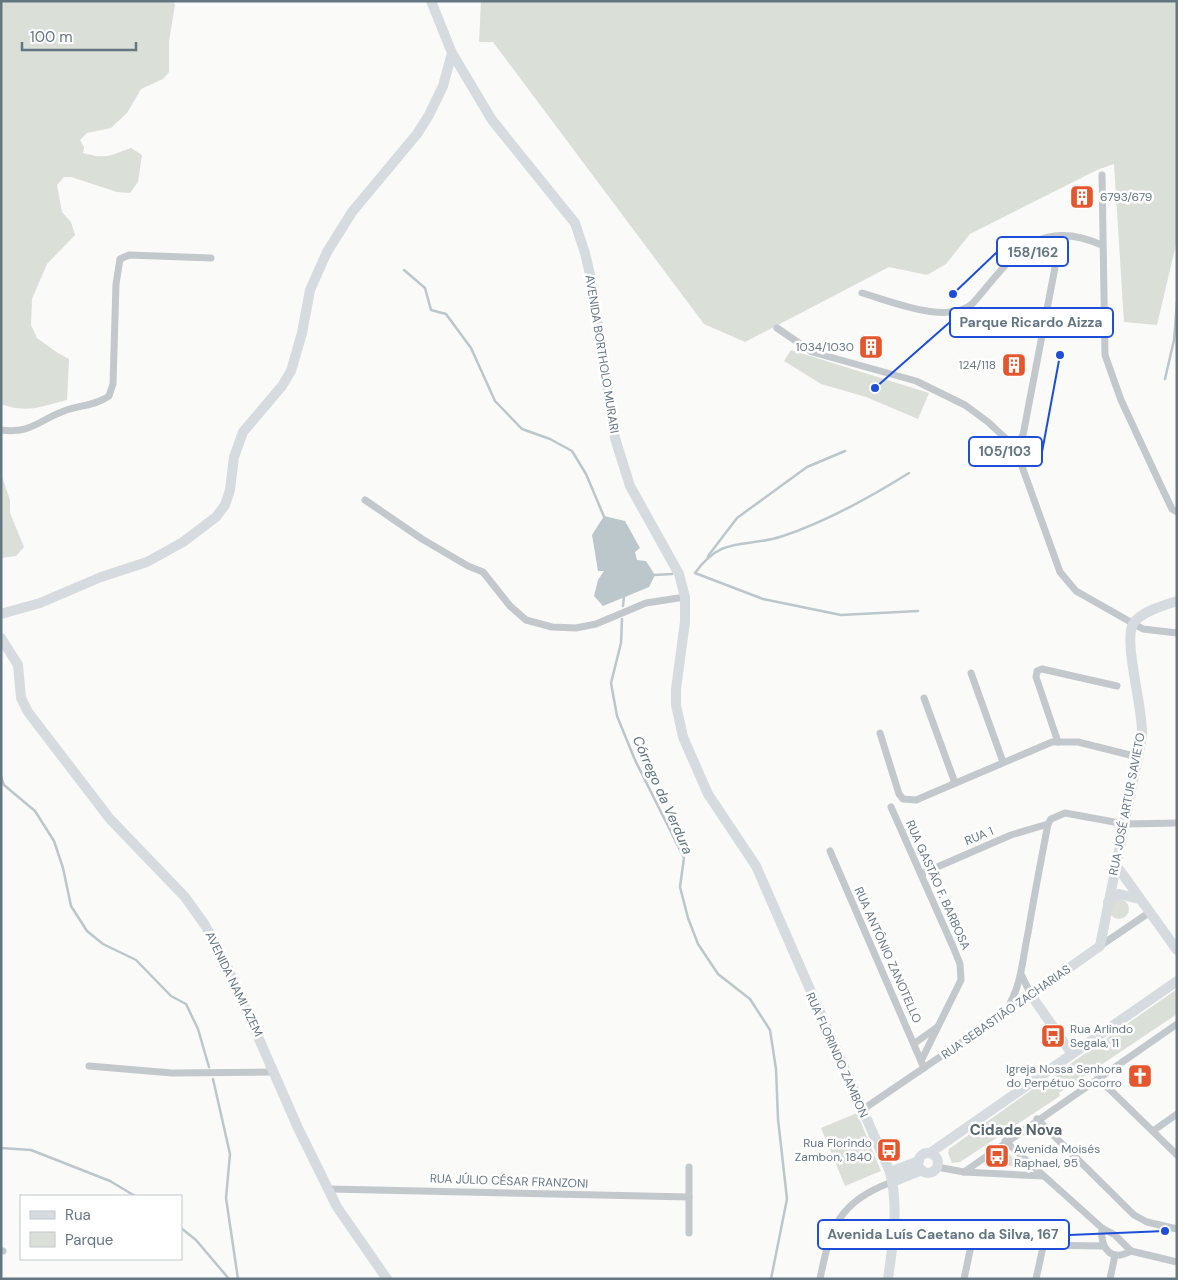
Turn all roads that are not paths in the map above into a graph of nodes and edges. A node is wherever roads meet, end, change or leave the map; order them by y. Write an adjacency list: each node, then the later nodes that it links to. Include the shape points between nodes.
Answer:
1 (431, 1): 2 (street, AVENIDA BORTHOLO MURARI)
2 (452, 53): 13 (street, AVENIDA BORTHOLO MURARI, via 492,120 575,224 590,279 615,438 630,486 679,574); 15 (street, via 443,86 429,115 352,212 327,252 310,290 291,371 244,432 234,457 230,490 216,517 183,542 147,562 40,603)
3 (1102, 175): 5 (street)
4 (1061, 236): 5 (street, via 1087,239); 7 (street, via 1044,238 1026,246 967,309 958,312 932,312); 10 (street, via 1022,434)
5 (1102, 245): 12 (street, via 1105,355 1121,400 1172,509)
6 (211, 258): 9 (street, via 129,255 120,259 116,284 113,384 109,396 87,406 64,411 24,430)
7 (862, 293)
8 (777, 328): 10 (street, via 812,352 916,381 948,396 988,422)
9 (1, 430)
10 (1015, 447): 16 (street, via 1065,579 1085,598)
11 (365, 500): 13 (street, via 422,538 483,572 510,606 526,620 552,627 576,628 596,624 646,603)
12 (1177, 512)
13 (685, 597): 34 (street, AVENIDA BORTHOLO MURARI, via 676,689 683,737 708,794 747,850)
14 (1177, 601): 16 (street, via 1140,617)
15 (1, 614)
16 (1132, 628): 17 (street); 24 (street, RUA JOSÉ ARTUR SAVIETO, via 1131,647 1142,721)
17 (1177, 633)
18 (1, 638): 51 (street, AVENIDA NAMI AZEM, via 18,665 21,698 28,712 110,819 185,897 206,925)
19 (972, 673): 25 (street)
20 (1117, 686): 23 (street, via 1042,669 1037,671)
21 (924, 698): 26 (street)
22 (880, 733): 26 (street, via 903,799 916,800)
23 (1058, 742): 24 (street, via 1078,742); 25 (street, via 1040,746)
24 (1138, 757): 29 (street, RUA JOSÉ ARTUR SAVIETO)
25 (1004, 762): 26 (street)
26 (955, 783)
27 (890, 807): 33 (street, RUA GASTÃO F. BARBOSA)
28 (1048, 824): 29 (street, RUA 1, via 1065,814); 33 (street, RUA 1, via 1011,835); 40 (street)
29 (1125, 824): 30 (street, RUA 1); 32 (street, RUA JOSÉ ARTUR SAVIETO)
30 (1177, 824)
31 (830, 851): 46 (street, RUA ANTÔNIO ZANOTELLO)
32 (1116, 865): 35 (street); 36 (street, RUA JOSÉ ARTUR SAVIETO)
33 (921, 874): 45 (street, RUA GASTÃO F. BARBOSA, via 962,973 957,991)
34 (768, 893): 53 (street, RUA FLORINDO ZAMBON)
35 (1140, 899): 36 (street, via 1119,894); 37 (street)
36 (1108, 902): 38 (street, RUA JOSÉ ARTUR SAVIETO)
37 (1150, 912): 38 (street, RUA SEBASTIÃO ZACHARIAS); 39 (street)
38 (1100, 946): 42 (street, RUA SEBASTIÃO ZACHARIAS)
39 (1176, 950)
40 (1022, 976): 42 (street); 43 (street, via 1012,1002)
41 (1177, 981): 47 (street)
42 (1031, 996): 43 (street, RUA SEBASTIÃO ZACHARIAS); 47 (street)
43 (1003, 1014): 50 (street, RUA SEBASTIÃO ZACHARIAS)
44 (1177, 1024): 52 (street)
45 (937, 1028): 46 (street); 48 (street, RUA GASTÃO F. BARBOSA)
46 (915, 1043): 48 (street, RUA ANTÔNIO ZANOTELLO)
47 (1072, 1054): 58 (street)
48 (922, 1059): 50 (street, RUA ANTÔNIO ZANOTELLO)
49 (89, 1066): 51 (street, via 172,1073)
50 (924, 1068): 53 (street, RUA SEBASTIÃO ZACHARIAS)
51 (274, 1072): 66 (street, AVENIDA NAMI AZEM)
52 (1098, 1078): 55 (street); 56 (street)
53 (862, 1110): 65 (street, RUA FLORINDO ZAMBON)
54 (1177, 1114): 56 (street)
55 (1037, 1119): 57 (street); 70 (street, via 1134,1215 1146,1222)
56 (1153, 1131): 59 (street)
57 (1005, 1141): 63 (street); 64 (street)
58 (930, 1153): 60 (street, via 923,1155); 62 (street, via 937,1158)
59 (1177, 1155)
60 (920, 1165): 62 (street, via 932,1172); 65 (street)
61 (689, 1167): 67 (street)
62 (937, 1167): 63 (street)
63 (964, 1172): 64 (street)
64 (1044, 1176): 69 (street)
65 (891, 1177): 68 (street, via 854,1204); 73 (street, RUA FLORINDO ZAMBON)
66 (329, 1189): 67 (street, RUA JÚLIO CÉSAR FRANZONI); 81 (street, AVENIDA NAMI AZEM, via 337,1207)
67 (689, 1197): 71 (street)
68 (833, 1228): 72 (street); 77 (street)
69 (1102, 1228): 75 (street); 78 (street, via 1115,1235)
70 (1177, 1228)
71 (689, 1233)
72 (847, 1242): 73 (street); 77 (street)
73 (894, 1243): 74 (street); 83 (street, RUA FLORINDO ZAMBON)
74 (971, 1246): 76 (street); 84 (street)
75 (1103, 1246): 76 (street); 79 (street)
76 (1043, 1247): 85 (street)
77 (826, 1248): 82 (street)
78 (1131, 1252): 79 (street); 80 (street)
79 (1115, 1255): 86 (street)
80 (1177, 1262)
81 (387, 1279)
82 (820, 1279)
83 (888, 1279)
84 (964, 1279)
85 (1036, 1279)
86 (1110, 1279)

